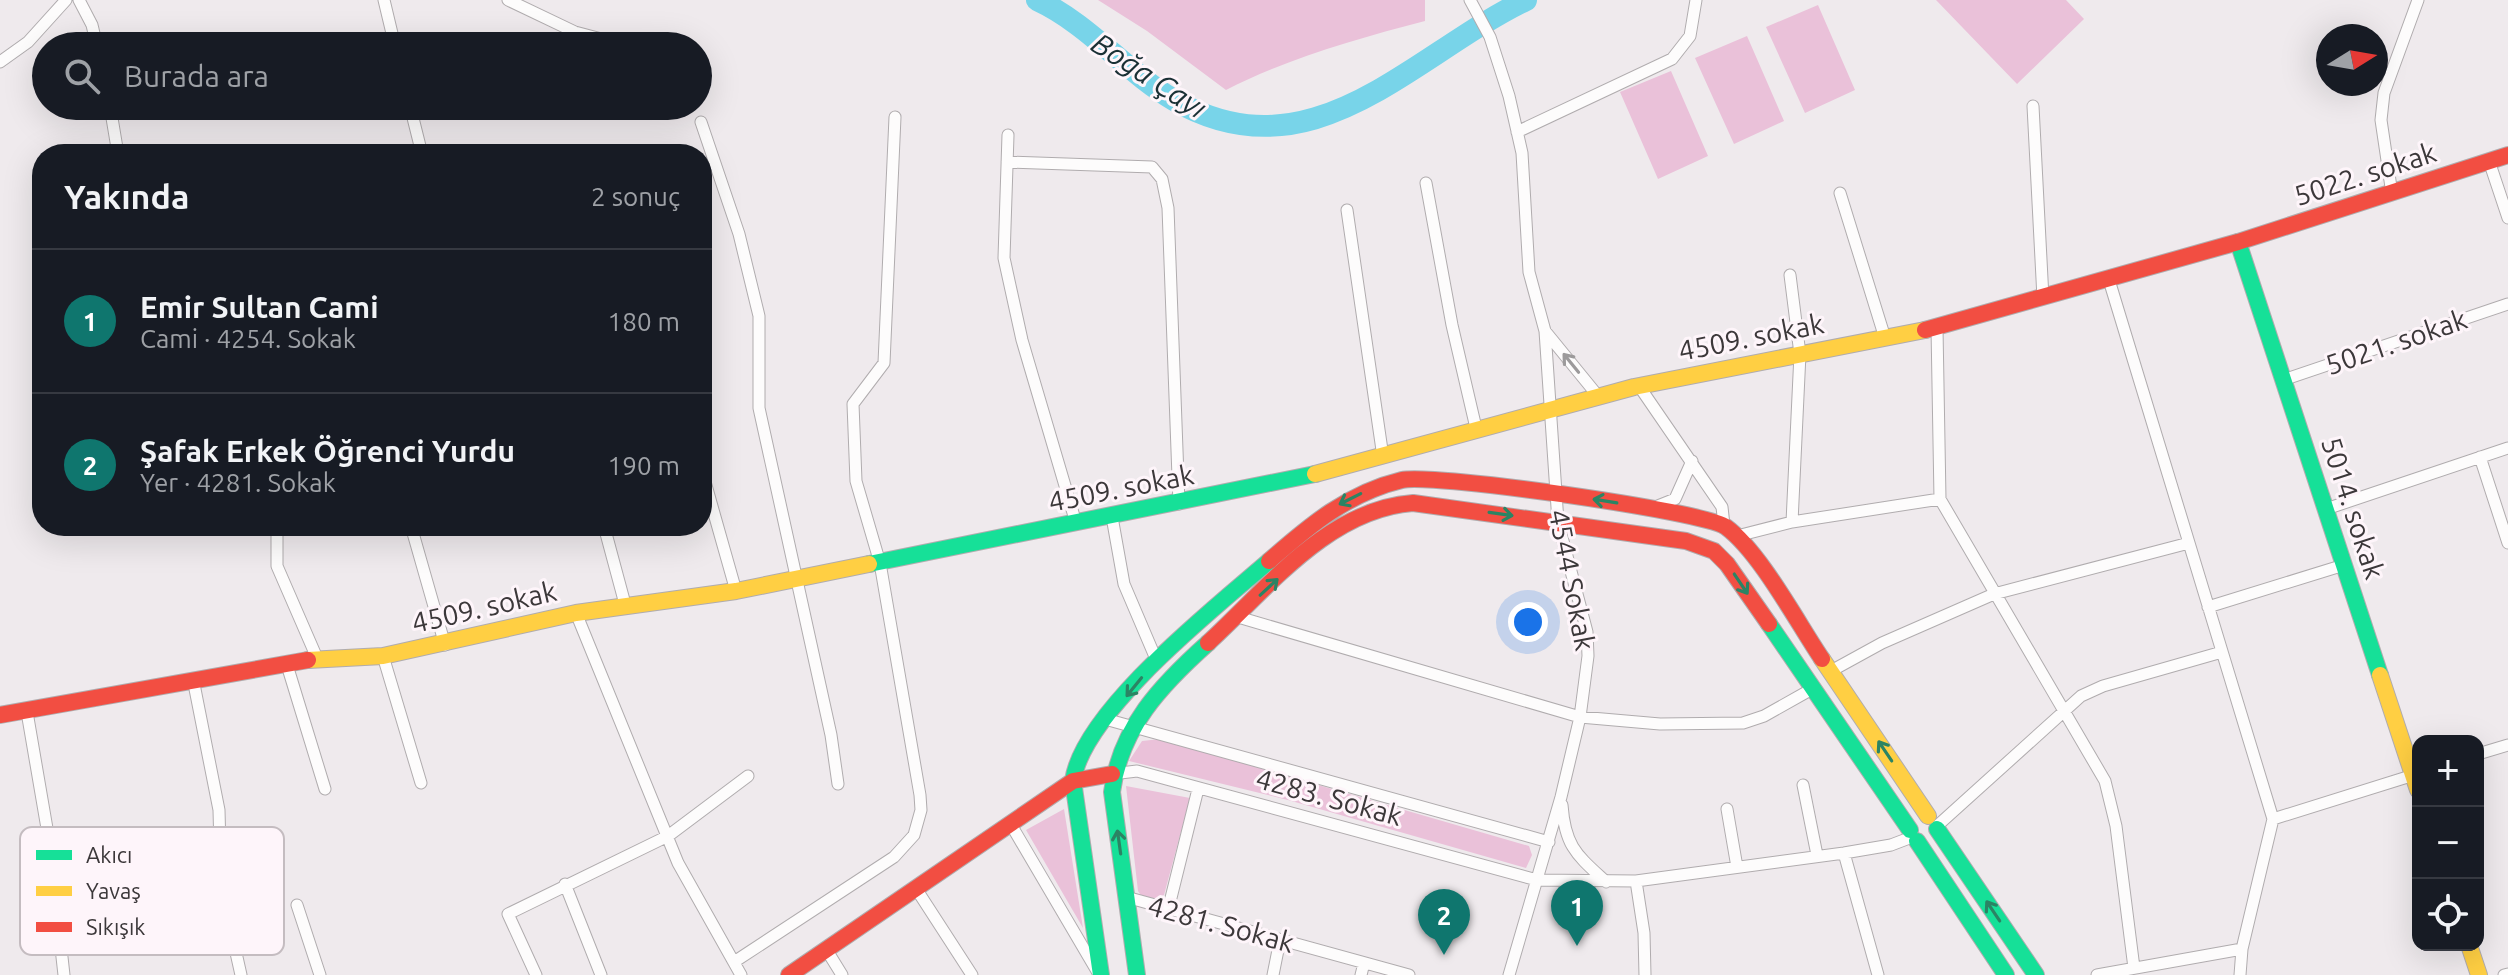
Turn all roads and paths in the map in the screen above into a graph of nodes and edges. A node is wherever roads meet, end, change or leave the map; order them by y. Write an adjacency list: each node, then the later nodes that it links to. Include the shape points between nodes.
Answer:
1 (66, 0): 8 (street)
2 (79, 0): 9 (street)
3 (384, 0): 10 (street)
4 (508, 0): 11 (street)
5 (1696, 0): 19 (street, via 1690,36 1672,59)
6 (2418, 0): 30 (street, via 2384,93 2381,120)
7 (1472, 3): 19 (street, via 1490,37)
8 (37, 32)
9 (94, 32)
10 (392, 32)
11 (575, 32)
12 (32, 38): 13 (street)
13 (0, 62)
14 (2033, 106): 36 (street)
15 (895, 117): 67 (street, via 884,363 853,404 856,481)
16 (112, 120): 21 (street)
17 (414, 120): 22 (street)
18 (701, 122): 23 (street)
19 (1517, 132): 39 (street, via 1529,272)
20 (1008, 135): 27 (street)
21 (116, 144)
22 (420, 144)
23 (708, 144)
24 (712, 154): 69 (street, via 759,316 759,408)
25 (2508, 155): 26 (street, 5022. sokak)
26 (2489, 161): 30 (street, 5022. sokak); 32 (street)
27 (1007, 162): 53 (street, via 1152,167 1162,179 1170,238); 60 (street, via 1004,258 1022,340)
28 (1426, 183): 46 (street)
29 (1840, 193): 40 (street)
30 (2392, 194): 33 (street, 5022. sokak)
31 (1347, 210): 48 (street)
32 (2508, 218)
33 (2238, 242): 35 (street, 4509. sokak); 42 (street, 5014. sokak)
34 (1790, 275): 41 (street)
35 (2109, 280): 36 (street, 4509. sokak); 65 (street)
36 (2043, 298): 38 (street, 4509. sokak)
37 (2508, 304): 42 (street, 5021. sokak)
38 (1937, 328): 40 (street, 4509. sokak); 52 (street)
39 (1545, 331): 44 (street, one-way to 39); 45 (street, 4544 Sokak)
40 (1885, 338): 41 (street, 4509. sokak)
41 (1800, 354): 43 (street, 4509. sokak); 59 (street)
42 (2283, 380): 56 (street, 5014. sokak)
43 (1639, 386): 44 (street, 4509. sokak); 50 (street)
44 (1598, 396): 45 (street, 4509. sokak)
45 (1548, 409): 46 (street, 4509. sokak); 51 (street, 4544 Sokak)
46 (1476, 428): 48 (street, 4509. sokak)
47 (2508, 448): 49 (street)
48 (1383, 457): 53 (street, 4509. sokak)
49 (2480, 457): 56 (street); 66 (street)
50 (1692, 461): 55 (street, via 1675,499); 61 (street)
51 (1556, 493): 55 (street, one-way to 51); 58 (street, 4544 Sokak); 80 (street, one-way to 80, via 1406,479 1345,500)
52 (1940, 499): 59 (street); 71 (street)
53 (1179, 504): 57 (street, 4509. sokak)
54 (712, 506): 70 (street)
55 (1652, 508): 61 (street)
56 (2326, 509): 68 (street, 5014. sokak)
57 (1112, 517): 60 (street, 4509. sokak); 80 (street, via 1124,584)
58 (1558, 522): 75 (street, one-way to 58, via 1310,549 1361,516 1391,504); 84 (street, one-way to 84, via 1686,541 1714,551); 88 (street, 4544 Sokak, via 1587,632 1587,683)
59 (1792, 522): 61 (street)
60 (1076, 523): 67 (street, 4509. sokak)
61 (1731, 530): 82 (street)
62 (277, 536): 79 (street, via 277,566)
63 (414, 536): 76 (street)
64 (607, 536): 72 (street)
65 (2189, 543): 71 (street); 73 (street)
66 (2508, 543)
67 (880, 563): 69 (street, 4509. sokak); 130 (street, via 915,753 919,822 894,857)
68 (2344, 565): 73 (street); 93 (street, 5014. sokak)
69 (795, 580): 70 (street, 4509. sokak); 99 (street)
70 (736, 591): 72 (street, 4509. sokak)
71 (1994, 594): 82 (street); 85 (street)
72 (625, 604): 74 (street, 4509. sokak)
73 (2208, 607): 77 (street)
74 (576, 613): 76 (street, 4509. sokak); 110 (street)
75 (1238, 617): 88 (street); 90 (street, via 1172,674)
76 (445, 645): 78 (street, 4509. sokak)
77 (2222, 652): 85 (street, via 2103,686); 105 (street)
78 (383, 656): 79 (street, 4509. sokak); 98 (street)
79 (317, 658): 81 (street, 4509. sokak)
80 (1156, 659): 89 (street, one-way to 89)
81 (287, 665): 83 (street, 4509. sokak); 101 (street)
82 (1831, 671): 106 (street, one-way to 82)
83 (193, 679): 86 (street, 4509. sokak); 109 (street)
84 (1812, 689): 88 (street, via 1743,723 1660,724); 111 (street)
85 (2063, 710): 106 (street, via 1969,798); 131 (street, via 2105,781)
86 (27, 712): 87 (street, 4509. sokak); 108 (street)
87 (0, 715)
88 (1580, 717): 103 (street, 4544 Sokak)
89 (1105, 719): 90 (street); 96 (street, via 1085,744)
90 (1136, 725): 94 (street); 112 (street)
91 (2508, 745): 92 (street)
92 (2484, 752)
93 (2412, 768)
94 (1112, 774): 96 (street, 4283. Sokak); 102 (street, 4283. Sokak, via 1137,771); 121 (street, one-way to 94)
95 (748, 776): 110 (street)
96 (1073, 781): 107 (street, 4283. Sokak); 142 (street)
97 (2412, 781): 105 (street)
98 (421, 783)
99 (838, 784)
100 (1803, 785): 114 (street)
101 (325, 789)
102 (1198, 789): 116 (street, 4283. Sokak); 123 (street)
103 (1561, 797): 112 (street, 4544 Sokak); 118 (street, via 1571,849)
104 (1727, 809): 115 (street)
105 (2273, 819): 126 (street)
106 (1933, 822): 111 (street, via 1915,818); 111 (street, via 1930,841); 150 (street, one-way to 106)
107 (1010, 823): 120 (street, 4283. Sokak); 142 (street)
108 (47, 827)
109 (219, 827)
110 (668, 836): 119 (street); 130 (street)
111 (1913, 836): 113 (street, 4283. Sokak); 149 (street)
112 (1549, 842): 116 (street, 4544 Sokak)
113 (1844, 853): 114 (street, 4283. Sokak); 148 (street)
114 (1817, 855): 115 (street, 4283. Sokak)
115 (1737, 867): 117 (street, 4283. Sokak)
116 (1537, 880): 118 (street, 4283. Sokak); 146 (street, 4544 Sokak)
117 (1636, 881): 118 (street, 4283. Sokak); 147 (street)
118 (1606, 882)
119 (565, 884): 136 (street, via 508,914); 137 (street)
120 (915, 887): 125 (street, 4283. Sokak); 141 (street)
121 (1126, 897): 123 (street, 4281. Sokak); 143 (street)
122 (297, 905): 135 (street)
123 (1168, 910): 124 (street, 4281. Sokak)
124 (1280, 940): 132 (street, 4281. Sokak); 144 (street)
125 (826, 949): 139 (street, 4283. Sokak); 140 (street)
126 (2242, 949): 131 (street); 152 (street)
127 (2471, 951): 153 (street)
128 (62, 955): 133 (street)
129 (237, 955): 134 (street)
130 (734, 962): 138 (street)
131 (2134, 968): 151 (street)
132 (1363, 969): 145 (street, 4281. Sokak)
133 (64, 975)
134 (241, 975)
135 (320, 975)
136 (536, 975)
137 (601, 975)
138 (741, 975)
139 (789, 975)
140 (842, 975)
141 (972, 975)
142 (1100, 975)
143 (1137, 975)
144 (1273, 975)
145 (1409, 975)
146 (1509, 975)
147 (1645, 975)
148 (1878, 975)
149 (2006, 975)
150 (2036, 975)
151 (2097, 975)
152 (2240, 975)
153 (2479, 975)

